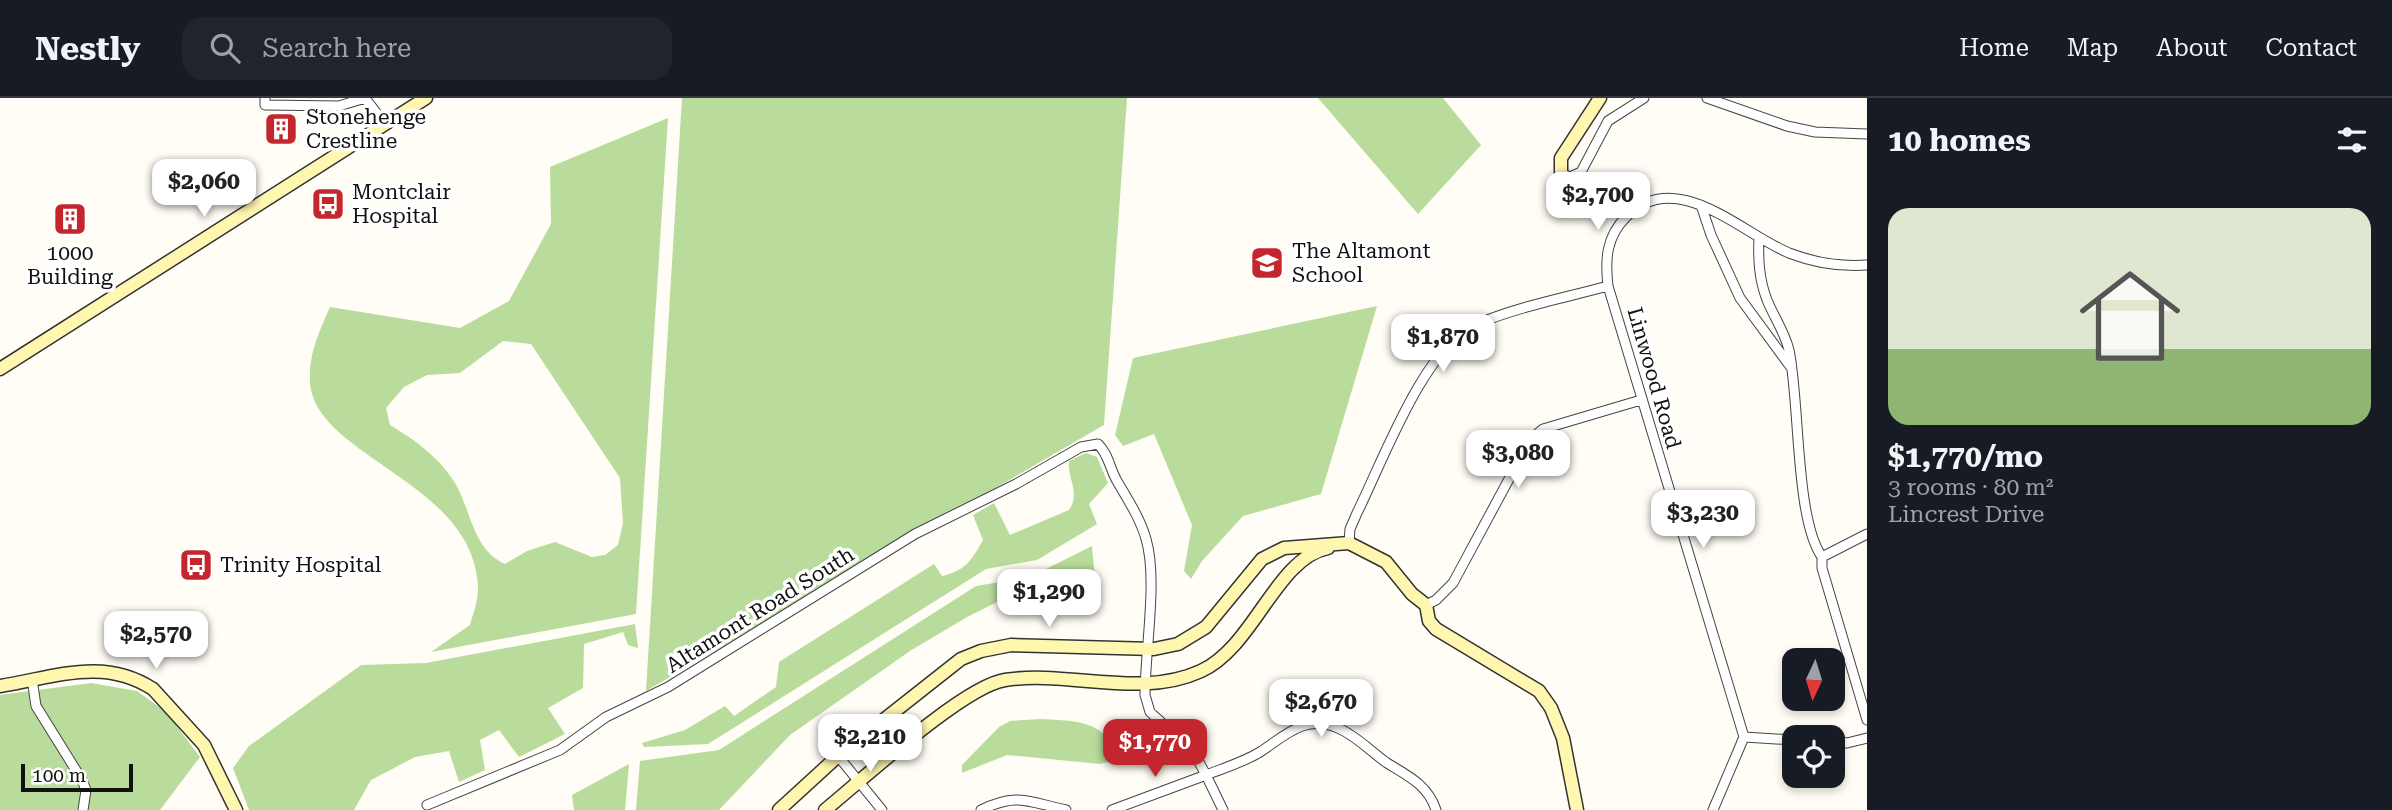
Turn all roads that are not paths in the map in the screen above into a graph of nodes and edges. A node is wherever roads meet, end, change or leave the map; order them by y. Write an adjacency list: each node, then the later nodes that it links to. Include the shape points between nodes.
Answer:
1 (265, 98): 2 (street, via 265,105 339,106)
2 (365, 98): 7 (street)
3 (426, 98): 7 (street)
4 (1600, 98): 9 (street, via 1561,158)
5 (1644, 98): 9 (street, via 1608,121 1581,172 1570,177)
6 (1707, 98): 8 (street, via 1787,126)
7 (385, 124): 14 (street)
8 (1867, 134)
9 (1561, 173)
10 (1701, 205): 11 (street); 13 (street, Linwood Road, via 1668,198 1643,205 1620,222 1605,262); 15 (street, via 1740,298)
11 (1759, 237): 12 (street, via 1816,263); 15 (street, via 1758,269)
12 (1867, 265)
13 (1608, 286): 16 (street, Linwood Road); 18 (street, via 1473,326 1446,345 1429,367 1369,488 1350,529)
14 (0, 369)
15 (1793, 371): 19 (street, via 1808,518)
16 (1641, 400): 20 (street, via 1543,429 1530,440 1453,583); 26 (street, Linwood Road)
17 (1867, 534): 19 (street)
18 (1349, 543): 20 (street, via 1386,562); 21 (street, via 1299,545 1262,559 1200,632 1178,644); 23 (street, via 1317,551 1300,561 1236,646 1220,660 1183,678)
19 (1822, 557): 25 (street)
20 (1426, 605): 44 (street, via 1436,629 1539,691 1563,738)
21 (1145, 649): 23 (street); 30 (street, via 1021,644 981,651 943,671); 33 (street, Altamont Road South, via 1150,567 1146,540 1134,509 1110,470 1108,453 1097,444 1081,447 915,534 668,687 606,717 560,750)
22 (32, 679): 24 (street); 34 (street, via 36,706 86,790); 35 (street, via 94,669 143,682 204,745)
23 (1145, 682): 31 (street, via 1150,712 1193,751); 32 (street, via 1023,678 984,685)
24 (0, 686)
25 (1867, 720)
26 (1744, 737): 28 (street); 45 (street)
27 (1867, 738): 29 (street)
28 (1782, 739)
29 (1845, 743)
30 (838, 756): 32 (street); 36 (street)
31 (1206, 775): 41 (street); 42 (street); 43 (street, via 1261,751 1291,729 1327,725 1346,732 1418,782)
32 (859, 783): 37 (street); 38 (street)
33 (427, 806)
34 (83, 810)
35 (236, 810)
36 (779, 810)
37 (825, 810)
38 (882, 810)
39 (981, 810): 40 (street, via 1017,798)
40 (1066, 810)
41 (1112, 810)
42 (1223, 810)
43 (1436, 810)
44 (1577, 810)
45 (1713, 810)

